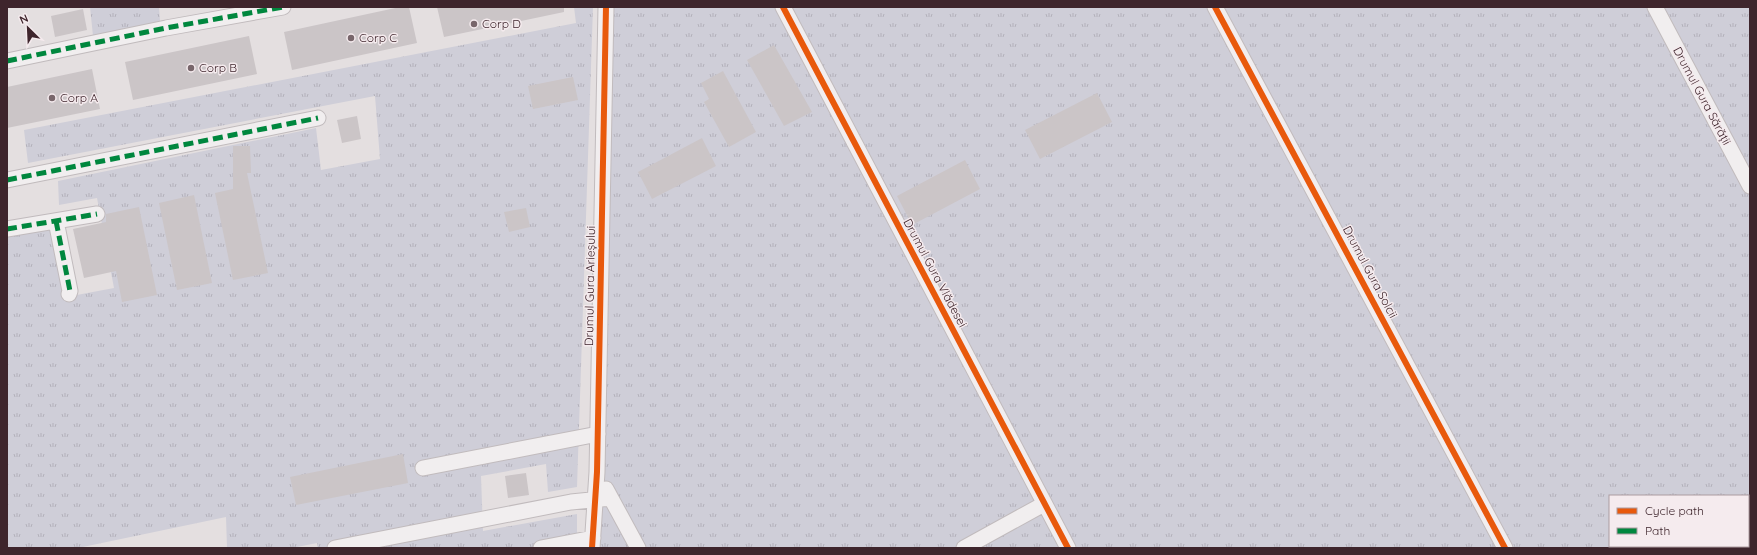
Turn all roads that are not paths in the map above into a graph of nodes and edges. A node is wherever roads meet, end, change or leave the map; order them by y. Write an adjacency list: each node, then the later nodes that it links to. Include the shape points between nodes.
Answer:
1 (283, 7): 6 (street)
2 (606, 7): 14 (street, Drumul Gura Arieșului)
3 (783, 7): 19 (street, Drumul Gura Vlădesei)
4 (1215, 7): 26 (street, Drumul Gura Solcii)
5 (1655, 7): 9 (street, Drumul Gura Sărății)
6 (7, 61)
7 (318, 118): 8 (street)
8 (7, 180)
9 (1750, 186)
10 (96, 214): 11 (street)
11 (56, 221): 12 (street); 13 (street)
12 (7, 229)
13 (69, 294)
14 (598, 434): 15 (street); 16 (street, Drumul Gura Arieșului)
15 (423, 468)
16 (597, 472): 17 (street, Drumul Gura Arieșului); 18 (street)
17 (595, 498): 18 (street); 20 (street, Drumul Gura Arieșului); 21 (street)
18 (611, 498): 23 (street)
19 (1044, 504): 24 (street); 25 (street, Drumul Gura Vlădesei)
20 (592, 543): 22 (street)
21 (335, 548)
22 (541, 548)
23 (638, 548)
24 (964, 548)
25 (1068, 548)
26 (1505, 548)

